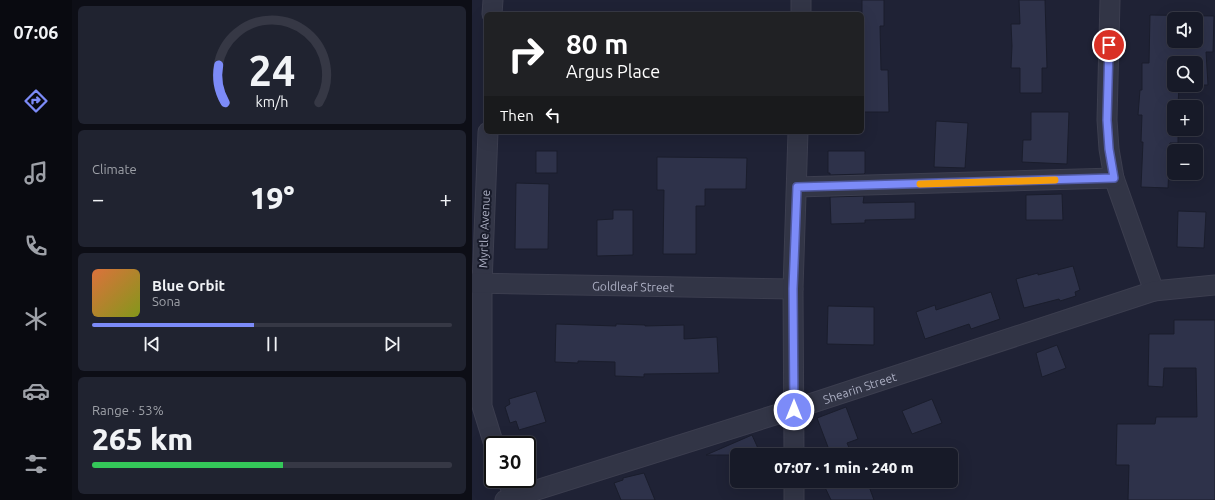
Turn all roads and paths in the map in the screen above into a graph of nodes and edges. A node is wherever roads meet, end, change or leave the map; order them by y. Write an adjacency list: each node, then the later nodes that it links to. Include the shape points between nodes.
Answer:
1 (493, 0): 4 (street)
2 (801, 0): 5 (street)
3 (1110, 0): 8 (street, via 1107,120)
4 (492, 12)
5 (801, 12)
6 (488, 134): 10 (street, Myrtle Avenue)
7 (798, 134): 9 (street)
8 (1114, 178): 9 (street); 13 (street)
9 (797, 187): 12 (street)
10 (477, 284): 12 (street, Goldleaf Street); 15 (street, Myrtle Avenue, via 482,406)
11 (1215, 285): 13 (street, Shearin Street)
12 (793, 289): 14 (street)
13 (1154, 291): 14 (street, Shearin Street)
14 (794, 410): 16 (street); 19 (street, Shearin Street)
15 (491, 436)
16 (794, 448)
17 (508, 488): 19 (street)
18 (794, 488): 20 (street)
19 (509, 498)
20 (794, 500)

